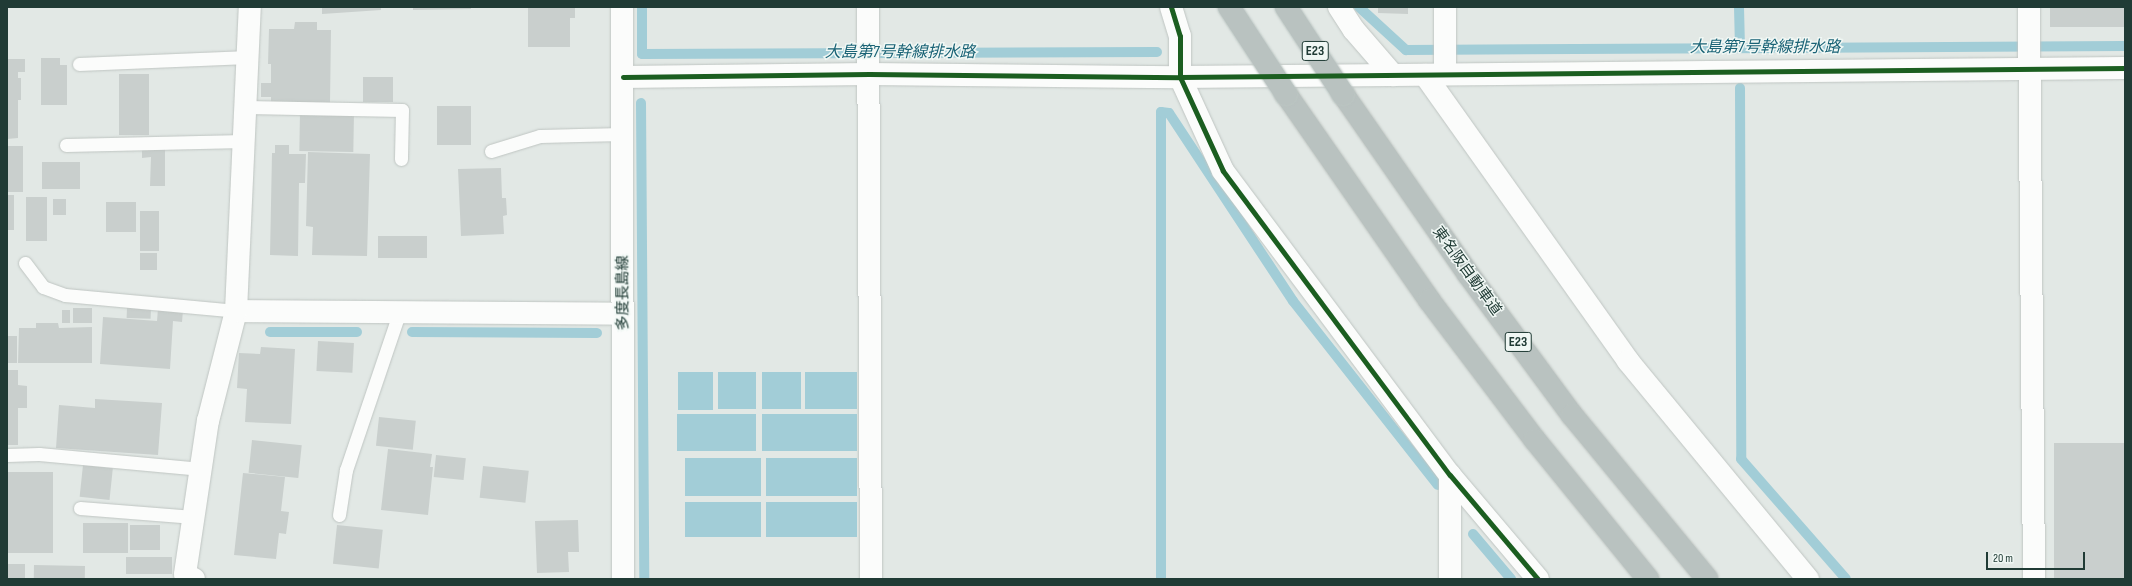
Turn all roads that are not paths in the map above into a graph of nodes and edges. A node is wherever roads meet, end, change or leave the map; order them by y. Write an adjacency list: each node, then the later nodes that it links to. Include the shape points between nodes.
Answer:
1 (250, 7): 10 (street)
2 (622, 7): 17 (street, 多度長島線)
3 (868, 7): 14 (street)
4 (1171, 7): 18 (street, via 1180,36)
5 (1229, 7): 40 (highway, bridge, via 1429,300 1535,440)
6 (1286, 7): 41 (highway, 東名阪自動車道 / E23, bridge, via 1468,274 1572,415)
7 (1339, 7): 16 (street, via 1354,30)
8 (1445, 7): 15 (street, via 1446,37)
9 (2029, 7): 12 (street)
10 (248, 57): 11 (lane); 19 (street)
11 (79, 64)
12 (2030, 64): 13 (street); 15 (street); 43 (street)
13 (2125, 68)
14 (868, 70): 17 (street); 18 (street); 37 (street)
15 (1438, 70): 16 (street); 42 (street, via 1628,361)
16 (1393, 75): 18 (street)
17 (623, 77): 20 (street, 多度長島線)
18 (1180, 77): 31 (street, via 1224,171)
19 (246, 107): 21 (street); 24 (lane, via 402,110)
20 (623, 134): 23 (lane, via 540,136); 28 (street, 多度長島線)
21 (244, 141): 22 (lane); 26 (street)
22 (66, 145)
23 (491, 151)
24 (401, 159)
25 (25, 263): 26 (lane, via 43,287 64,295)
26 (236, 312): 27 (street); 30 (street, via 208,422)
27 (399, 313): 28 (street); 33 (lane, via 346,470)
28 (623, 314): 36 (street, 多度長島線)
29 (7, 455): 30 (lane, via 39,454)
30 (201, 469): 34 (street)
31 (1450, 475): 38 (street); 39 (street)
32 (80, 508): 34 (lane)
33 (339, 515)
34 (194, 517): 35 (street)
35 (187, 577)
36 (623, 579)
37 (871, 579)
38 (1450, 579)
39 (1538, 579)
40 (1648, 579)
41 (1707, 579)
42 (1808, 579)
43 (2034, 579)

